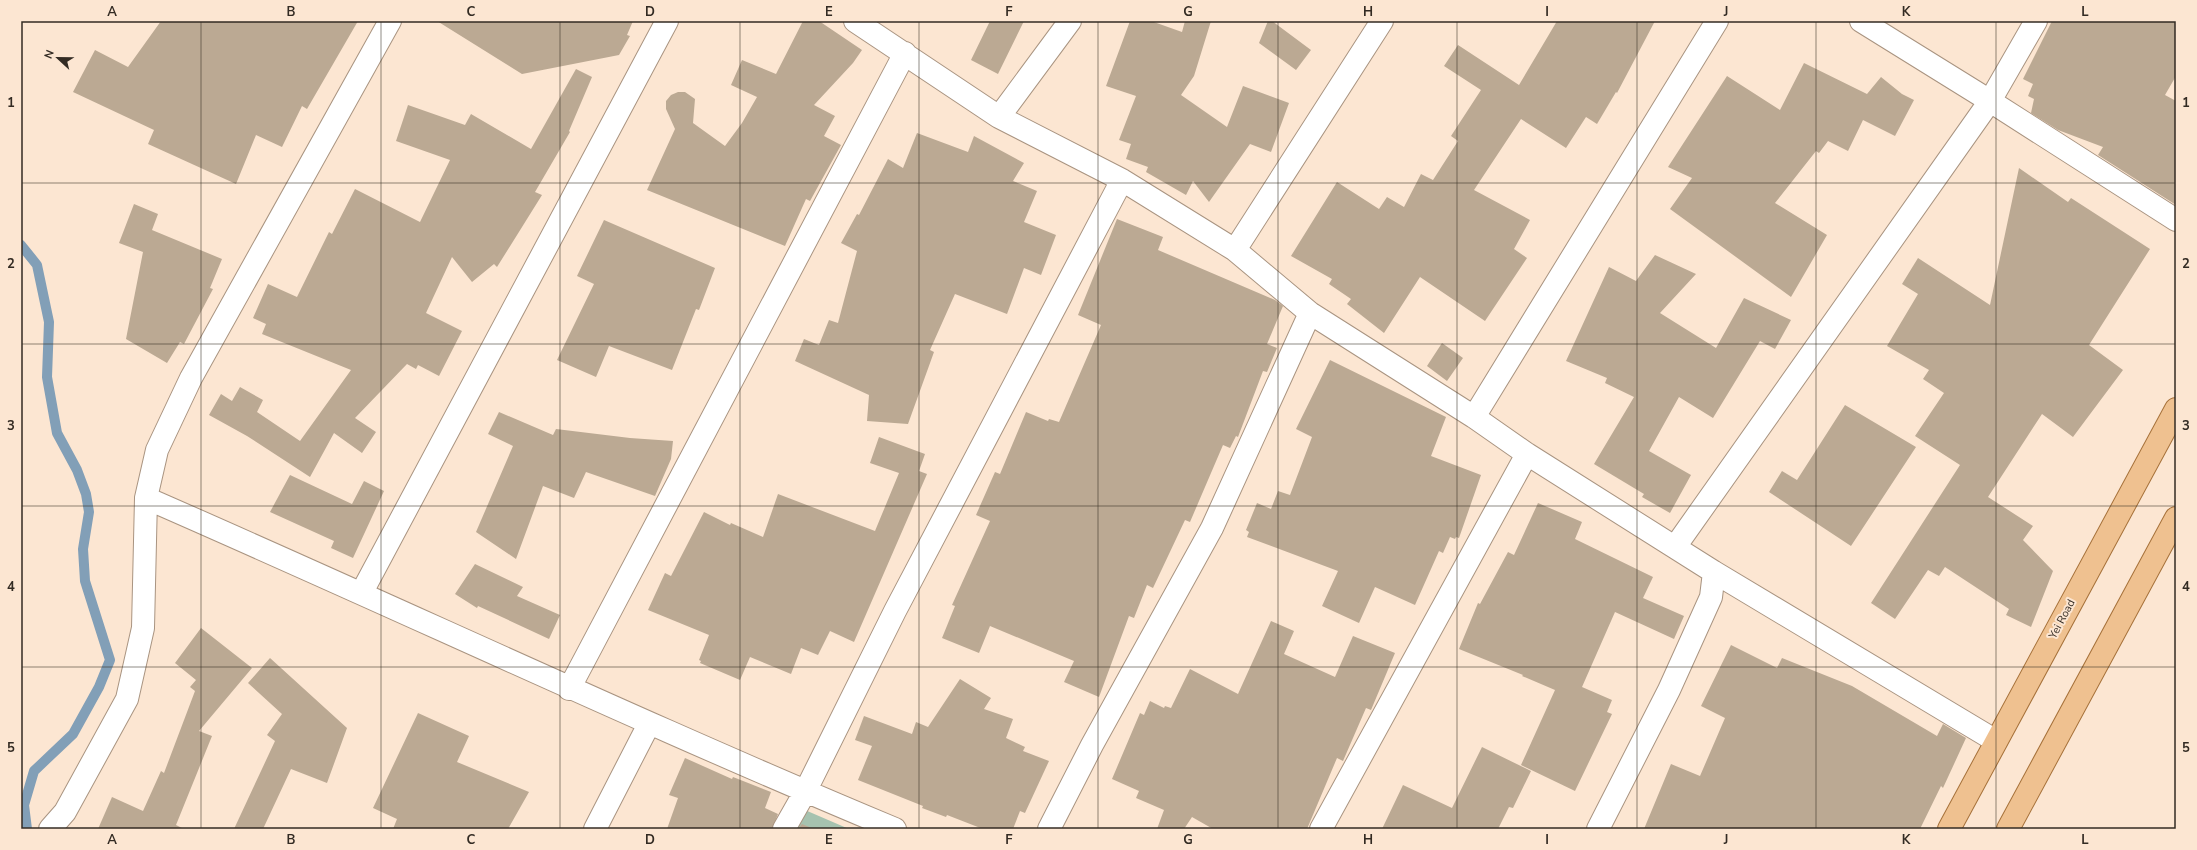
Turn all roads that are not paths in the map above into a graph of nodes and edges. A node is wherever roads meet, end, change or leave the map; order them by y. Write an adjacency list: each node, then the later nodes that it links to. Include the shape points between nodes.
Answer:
1 (390, 21): 19 (street, via 191,378 157,450)
2 (667, 21): 23 (street)
3 (854, 21): 9 (street)
4 (1070, 21): 11 (street)
5 (1382, 21): 14 (street)
6 (1717, 21): 17 (street)
7 (1861, 21): 10 (street)
8 (2036, 21): 10 (street)
9 (905, 53): 11 (street); 24 (street)
10 (1990, 101): 13 (street); 21 (street)
11 (999, 117): 12 (street)
12 (1122, 180): 14 (street); 27 (street, via 895,611)
13 (2176, 220)
14 (1235, 250): 15 (street)
15 (1310, 313): 17 (street); 32 (street, via 1212,528 1092,745)
16 (2176, 409): 26 (main road, Yei Road)
17 (1474, 417): 18 (street)
18 (1527, 454): 21 (street); 33 (street)
19 (146, 498): 23 (street); 28 (street, via 143,628 127,699 65,812)
20 (2176, 518): 36 (main road)
21 (1675, 547): 22 (street)
22 (1714, 572): 26 (street); 34 (street, via 1711,597 1669,690)
23 (362, 592): 24 (street)
24 (569, 689): 25 (street)
25 (649, 724): 27 (street); 29 (street)
26 (1996, 741): 35 (main road, Yei Road)
27 (805, 792): 30 (street); 31 (street)
28 (50, 829)
29 (595, 829)
30 (784, 829)
31 (895, 829)
32 (1049, 829)
33 (1321, 829)
34 (1598, 829)
35 (1949, 829)
36 (2008, 829)

